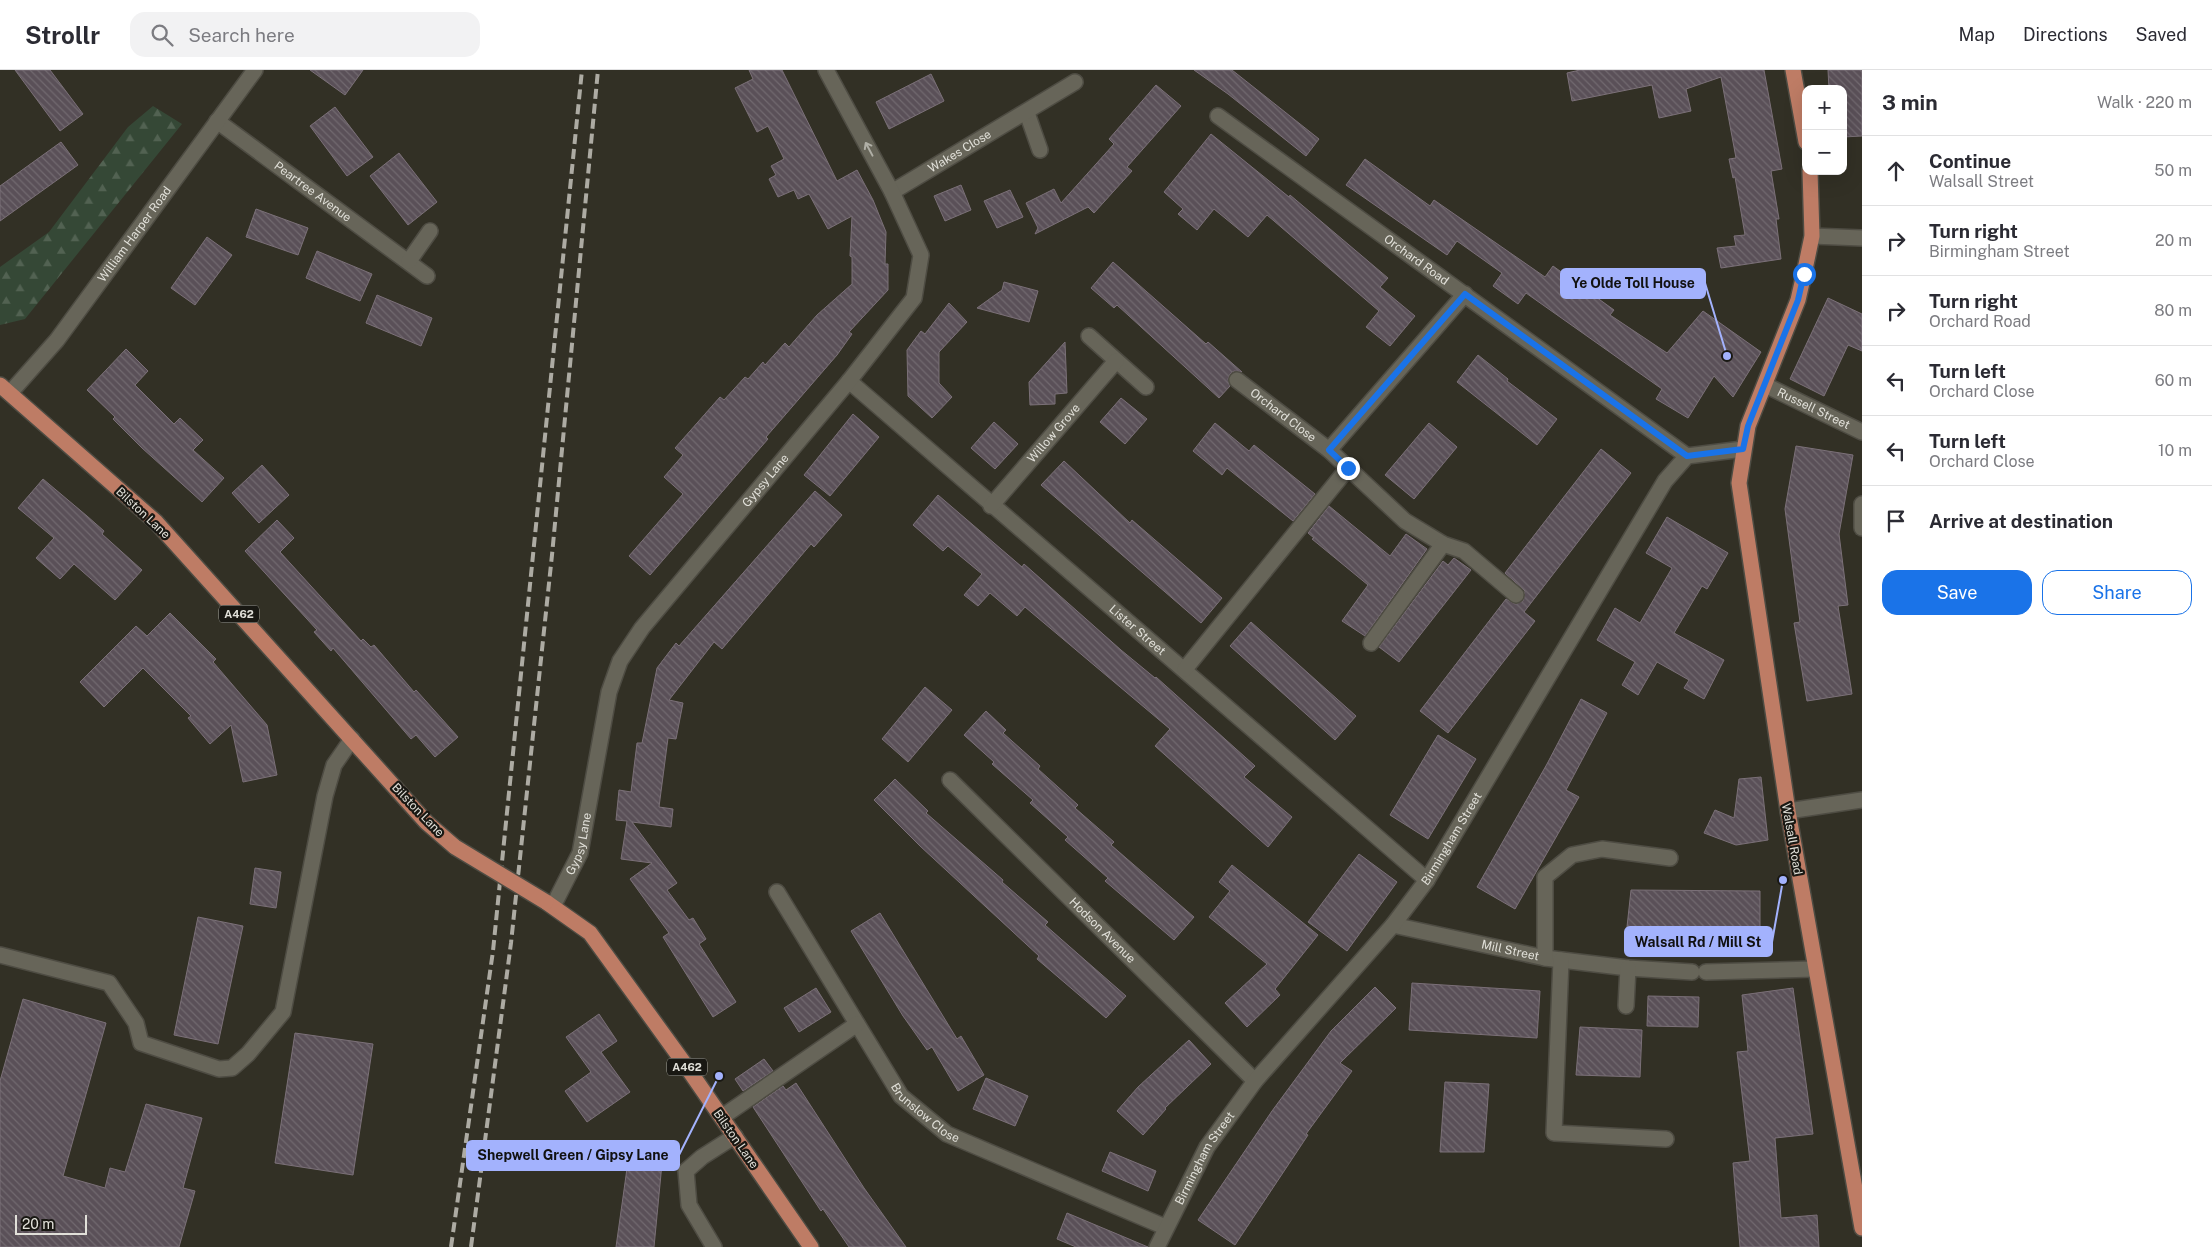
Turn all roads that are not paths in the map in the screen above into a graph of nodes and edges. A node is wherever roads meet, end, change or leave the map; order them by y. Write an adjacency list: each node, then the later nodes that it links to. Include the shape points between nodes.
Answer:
1 (255, 70): 7 (street, William Harper Road)
2 (826, 70): 11 (street, Gypsy Lane, one-way to 2)
3 (1793, 70): 8 (main road)
4 (1075, 82): 5 (street, Wakes Close)
5 (1027, 112): 9 (street); 11 (street, Wakes Close)
6 (1218, 116): 17 (street, Orchard Road)
7 (217, 121): 15 (street, Peartree Avenue); 24 (street, William Harper Road, via 56,340)
8 (1804, 130)
9 (1040, 150)
10 (1810, 175): 13 (main road, Walsall Road)
11 (892, 192): 21 (street, Gypsy Lane, via 921,255 914,298)
12 (430, 231): 15 (street)
13 (1812, 236): 14 (street); 22 (main road, Walsall Road, via 1798,300)
14 (1862, 238)
15 (408, 261): 16 (street, Peartree Avenue)
16 (427, 276)
17 (1465, 294): 27 (street, Orchard Close); 28 (street, Orchard Road)
18 (1089, 336): 19 (street)
19 (1116, 361): 23 (street); 31 (street, Willow Grove)
20 (1237, 380): 27 (street, Orchard Close)
21 (849, 381): 31 (street, Lister Street); 44 (street, Gypsy Lane, via 642,628 620,661 608,692 580,853)
22 (1765, 385): 25 (street, Russell Street); 26 (main road, Walsall Road, via 1748,426)
23 (1146, 387)
24 (3, 393): 37 (main road, Bilston Lane / A462, via 156,522)
25 (1862, 432)
26 (1743, 449): 28 (street); 40 (main road, Walsall Road, via 1739,483 1745,535)
27 (1329, 450): 29 (street, Orchard Close)
28 (1687, 456): 42 (street, Birmingham Street, via 1665,481 1637,526)
29 (1348, 468): 33 (street, Orchard Close, via 1405,521); 36 (street)
30 (1862, 504): 32 (street)
31 (991, 506): 36 (street, Lister Street)
32 (1862, 528)
33 (1443, 544): 34 (street, Orchard Close, via 1464,551); 35 (street)
34 (1516, 595)
35 (1371, 643)
36 (1185, 669): 42 (street, Lister Street)
37 (352, 739): 44 (main road, Bilston Lane / A462, bridge, via 426,822 455,847); 46 (street, via 334,765 325,796 283,1012 232,1068 219,1069 141,1043 136,1023 108,983)
38 (950, 780): 53 (street, Hodson Avenue)
39 (1862, 800): 40 (street)
40 (1788, 811): 50 (main road, Walsall Road)
41 (1670, 858): 47 (street, via 1602,849 1572,855 1546,877)
42 (1427, 880): 45 (street, Birmingham Street)
43 (776, 892): 52 (street, Brunslow Close)
44 (549, 904): 54 (main road, Bilston Lane / A462, via 590,933)
45 (1393, 926): 47 (street, Mill Street); 53 (street, Birmingham Street)
46 (0, 955)
47 (1544, 958): 48 (street, Mill Street)
48 (1561, 960): 49 (street, Mill Street); 56 (street, via 1554,1133)
49 (1628, 968): 50 (street, Mill Street, via 1699,972); 51 (street)
50 (1814, 969): 57 (main road, Walsall Road)
51 (1626, 1006)
52 (857, 1024): 54 (street); 58 (street, Brunslow Close, via 901,1096 947,1134)
53 (1255, 1081): 58 (street, Birmingham Street, via 1207,1147)
54 (722, 1117): 55 (main road, Bilston Lane / A462)
55 (734, 1136): 60 (street, via 686,1171 689,1205); 61 (main road, Bilston Lane / A462)
56 (1666, 1139)
57 (1859, 1188): 59 (main road, Walsall Road)
58 (1165, 1227): 62 (street, Birmingham Street)
59 (1862, 1228)
60 (714, 1247)
61 (811, 1247)
62 (1156, 1247)

